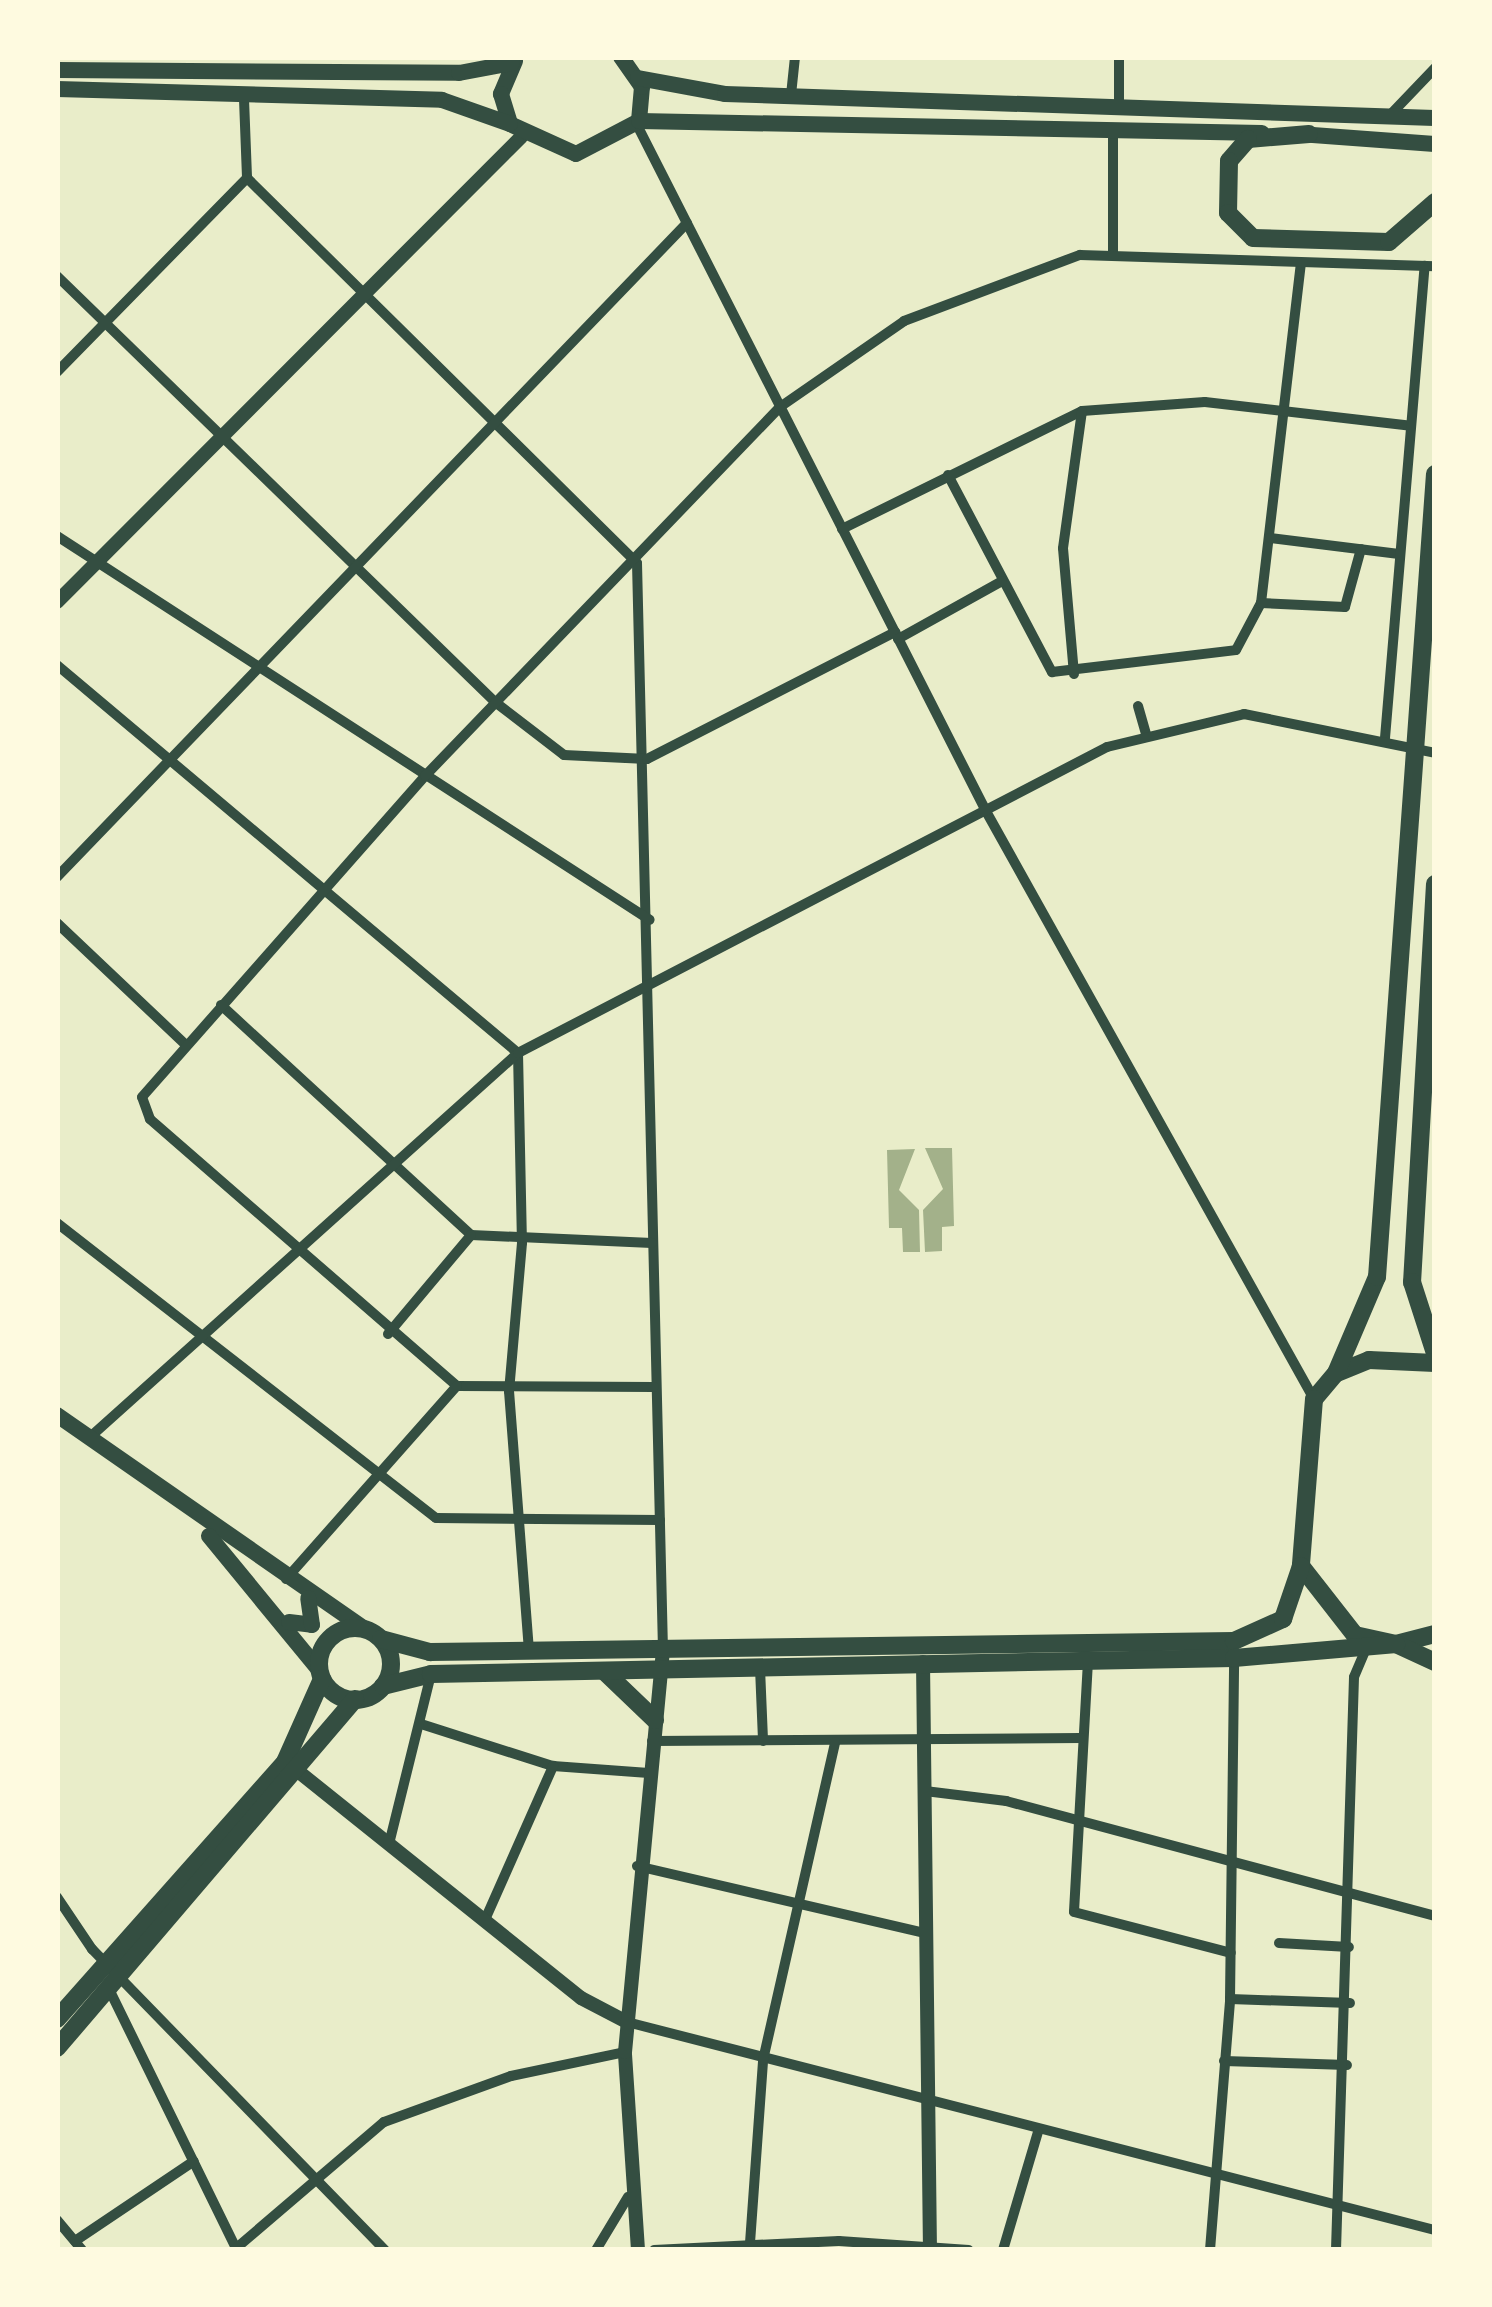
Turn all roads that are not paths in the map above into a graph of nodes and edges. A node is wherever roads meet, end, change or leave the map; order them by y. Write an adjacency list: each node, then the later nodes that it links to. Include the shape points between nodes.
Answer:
1 (621, 57): 8 (main road)
2 (795, 57): 10 (street)
3 (1119, 57): 12 (street)
4 (517, 60): 5 (main road); 17 (main road, via 500,103)
5 (246, 66): 7 (main road)
6 (1435, 68): 13 (street)
7 (57, 70)
8 (638, 78): 10 (main road); 15 (main road)
9 (57, 89): 11 (main road)
10 (791, 95): 12 (main road)
11 (244, 99): 17 (main road, via 442,100); 20 (street)
12 (1119, 104): 13 (main road)
13 (1388, 116): 14 (main road)
14 (1435, 118)
15 (637, 122): 16 (main road); 17 (main road, via 576,154); 22 (street)
16 (1113, 128): 18 (main road); 23 (street)
17 (515, 131): 27 (street)
18 (1309, 134): 19 (main road); 21 (highway, via 1247,139 1223,195 1253,238 1349,247 1388,242)
19 (1435, 144)
20 (247, 178): 27 (street); 28 (street)
21 (1435, 202)
22 (687, 224): 30 (street); 33 (street)
23 (1113, 254): 24 (street); 30 (street, via 1063,258 939,302)
24 (1301, 264): 25 (street); 32 (street)
25 (1430, 266): 34 (street)
26 (57, 276): 28 (street)
27 (358, 295): 33 (street); 35 (street)
28 (106, 322): 29 (street); 35 (street)
29 (57, 372)
30 (780, 407): 38 (street); 45 (street)
31 (1082, 411): 32 (street, via 1164,400); 37 (street); 53 (street, via 1064,548)
32 (1286, 416): 34 (street); 40 (street)
33 (491, 422): 44 (street); 45 (street)
34 (1411, 426): 42 (street)
35 (223, 430): 43 (street); 44 (street)
36 (1435, 474): 83 (highway, via 1372,1307)
37 (947, 475): 38 (street); 46 (street)
38 (842, 529): 49 (street)
39 (57, 536): 43 (street)
40 (1270, 538): 41 (street); 48 (street)
41 (1361, 549): 42 (street); 48 (street, via 1345,607)
42 (1399, 554): 58 (street)
43 (95, 560): 47 (street); 51 (street)
44 (354, 562): 51 (street); 55 (street)
45 (637, 563): 55 (street); 61 (street)
46 (1002, 580): 49 (street); 53 (street, via 1048,667)
47 (57, 602)
48 (1261, 603): 52 (street, via 1236,650)
49 (897, 636): 61 (street); 63 (street)
50 (57, 664): 60 (street)
51 (255, 664): 60 (street); 62 (street)
52 (1129, 669): 53 (street); 54 (street)
53 (1074, 674)
54 (1132, 686)
55 (495, 702): 61 (street, via 564,755); 62 (street)
56 (1138, 706): 57 (street)
57 (1146, 734): 58 (street, via 1244,714); 63 (street)
58 (1385, 738): 59 (street)
59 (1435, 753)
60 (170, 755): 64 (street); 65 (street)
61 (647, 759): 67 (street)
62 (425, 776): 65 (street); 67 (street)
63 (987, 813): 69 (street); 87 (street)
64 (57, 877)
65 (328, 884): 70 (street); 72 (street)
66 (1435, 884): 81 (highway, via 1412,1282)
67 (650, 920): 69 (street)
68 (57, 922): 71 (street)
69 (651, 979): 72 (street); 77 (street)
70 (220, 1004): 71 (street); 73 (street)
71 (187, 1046): 78 (street, via 140,1102)
72 (518, 1053): 73 (street); 76 (street)
73 (393, 1162): 75 (street); 78 (street)
74 (57, 1222): 79 (street)
75 (471, 1235): 76 (street); 80 (street)
76 (522, 1243): 77 (street); 86 (street)
77 (652, 1243): 85 (street)
78 (299, 1250): 79 (street); 80 (street)
79 (199, 1332): 90 (street); 91 (street)
80 (388, 1334): 84 (street)
81 (1435, 1353)
82 (1435, 1363): 83 (highway, via 1369,1360)
83 (1336, 1373): 87 (highway)
84 (457, 1386): 86 (street); 91 (street)
85 (654, 1387): 86 (street); 93 (street)
86 (508, 1391): 92 (street)
87 (1314, 1399): 94 (highway)
88 (57, 1415): 90 (main road)
89 (57, 1427): 96 (main road, via 220,1544)
90 (88, 1438): 95 (main road)
91 (370, 1474): 92 (street, via 436,1518); 95 (street)
92 (514, 1520): 93 (street); 101 (street)
93 (660, 1520): 104 (street)
94 (1300, 1566): 99 (highway, via 1330,1614 1355,1635); 104 (highway, via 1283,1619 1234,1641)
95 (292, 1583): 96 (main road, via 315,1621 302,1629); 97 (main road)
96 (284, 1617): 110 (main road)
97 (373, 1634): 101 (highway, via 407,1652); 110 (highway, via 330,1637); 111 (highway)
98 (1435, 1634): 99 (highway)
99 (1396, 1644): 100 (highway); 106 (highway)
100 (1367, 1647): 103 (highway); 128 (street, via 1354,1677)
101 (529, 1651): 104 (highway)
102 (1088, 1657): 103 (highway); 105 (highway); 115 (street)
103 (1234, 1658): 126 (street)
104 (663, 1662): 107 (highway); 108 (highway); 113 (street)
105 (923, 1662): 107 (highway); 116 (street)
106 (1431, 1663)
107 (760, 1668): 118 (street)
108 (596, 1669): 109 (highway); 113 (highway)
109 (431, 1674): 111 (highway); 114 (street)
110 (321, 1675): 112 (highway); 120 (highway)
111 (383, 1685): 112 (highway)
112 (355, 1699): 120 (highway)
113 (655, 1720): 117 (street)
114 (421, 1724): 121 (street); 125 (street)
115 (1081, 1738): 116 (street); 124 (street)
116 (924, 1740): 119 (street); 123 (street)
117 (652, 1741): 118 (street); 122 (street)
118 (763, 1741): 119 (street)
119 (835, 1742): 130 (street)
120 (291, 1765): 125 (street); 137 (highway)
121 (553, 1766): 122 (street); 132 (street)
122 (649, 1773): 127 (street)
123 (925, 1791): 124 (street); 133 (street)
124 (1078, 1821): 126 (street); 136 (street, via 1074,1912)
125 (389, 1844): 132 (street)
126 (1233, 1857): 128 (street); 136 (street)
127 (637, 1866): 130 (street); 142 (street)
128 (1349, 1893): 131 (street); 135 (street)
129 (57, 1897): 137 (street)
130 (801, 1905): 133 (street); 146 (street)
131 (1435, 1916)
132 (484, 1922): 142 (street)
133 (926, 1933): 149 (street)
134 (1279, 1943): 135 (street)
135 (1349, 1947): 139 (street)
136 (1231, 1953): 138 (street)
137 (105, 1969): 140 (highway); 141 (street); 143 (street); 144 (highway)
138 (1230, 1999): 139 (street); 147 (street)
139 (1350, 2003): 148 (street)
140 (57, 2019)
141 (161, 2021): 143 (street); 153 (street)
142 (627, 2022): 145 (street); 146 (street)
143 (141, 2040): 151 (street)
144 (57, 2048)
145 (625, 2052): 153 (street, via 511,2075 384,2122); 154 (street)
146 (763, 2060): 149 (street); 158 (street)
147 (1224, 2061): 148 (street); 152 (street)
148 (1347, 2065): 155 (street)
149 (928, 2105): 150 (street); 161 (street)
150 (1038, 2132): 152 (street); 168 (street)
151 (194, 2161): 160 (street); 162 (street)
152 (1217, 2171): 155 (street); 169 (street)
153 (315, 2179): 162 (street); 163 (street)
154 (628, 2197): 164 (street); 165 (street)
155 (1339, 2206): 157 (street); 170 (street)
156 (57, 2221): 160 (street)
157 (1435, 2230)
158 (750, 2243): 159 (street); 166 (street)
159 (838, 2245): 161 (street)
160 (79, 2246)
161 (930, 2247): 167 (street)
162 (236, 2249)
163 (385, 2250)
164 (596, 2250)
165 (638, 2250)
166 (654, 2250)
167 (969, 2250)
168 (1003, 2250)
169 (1210, 2250)
170 (1336, 2250)

